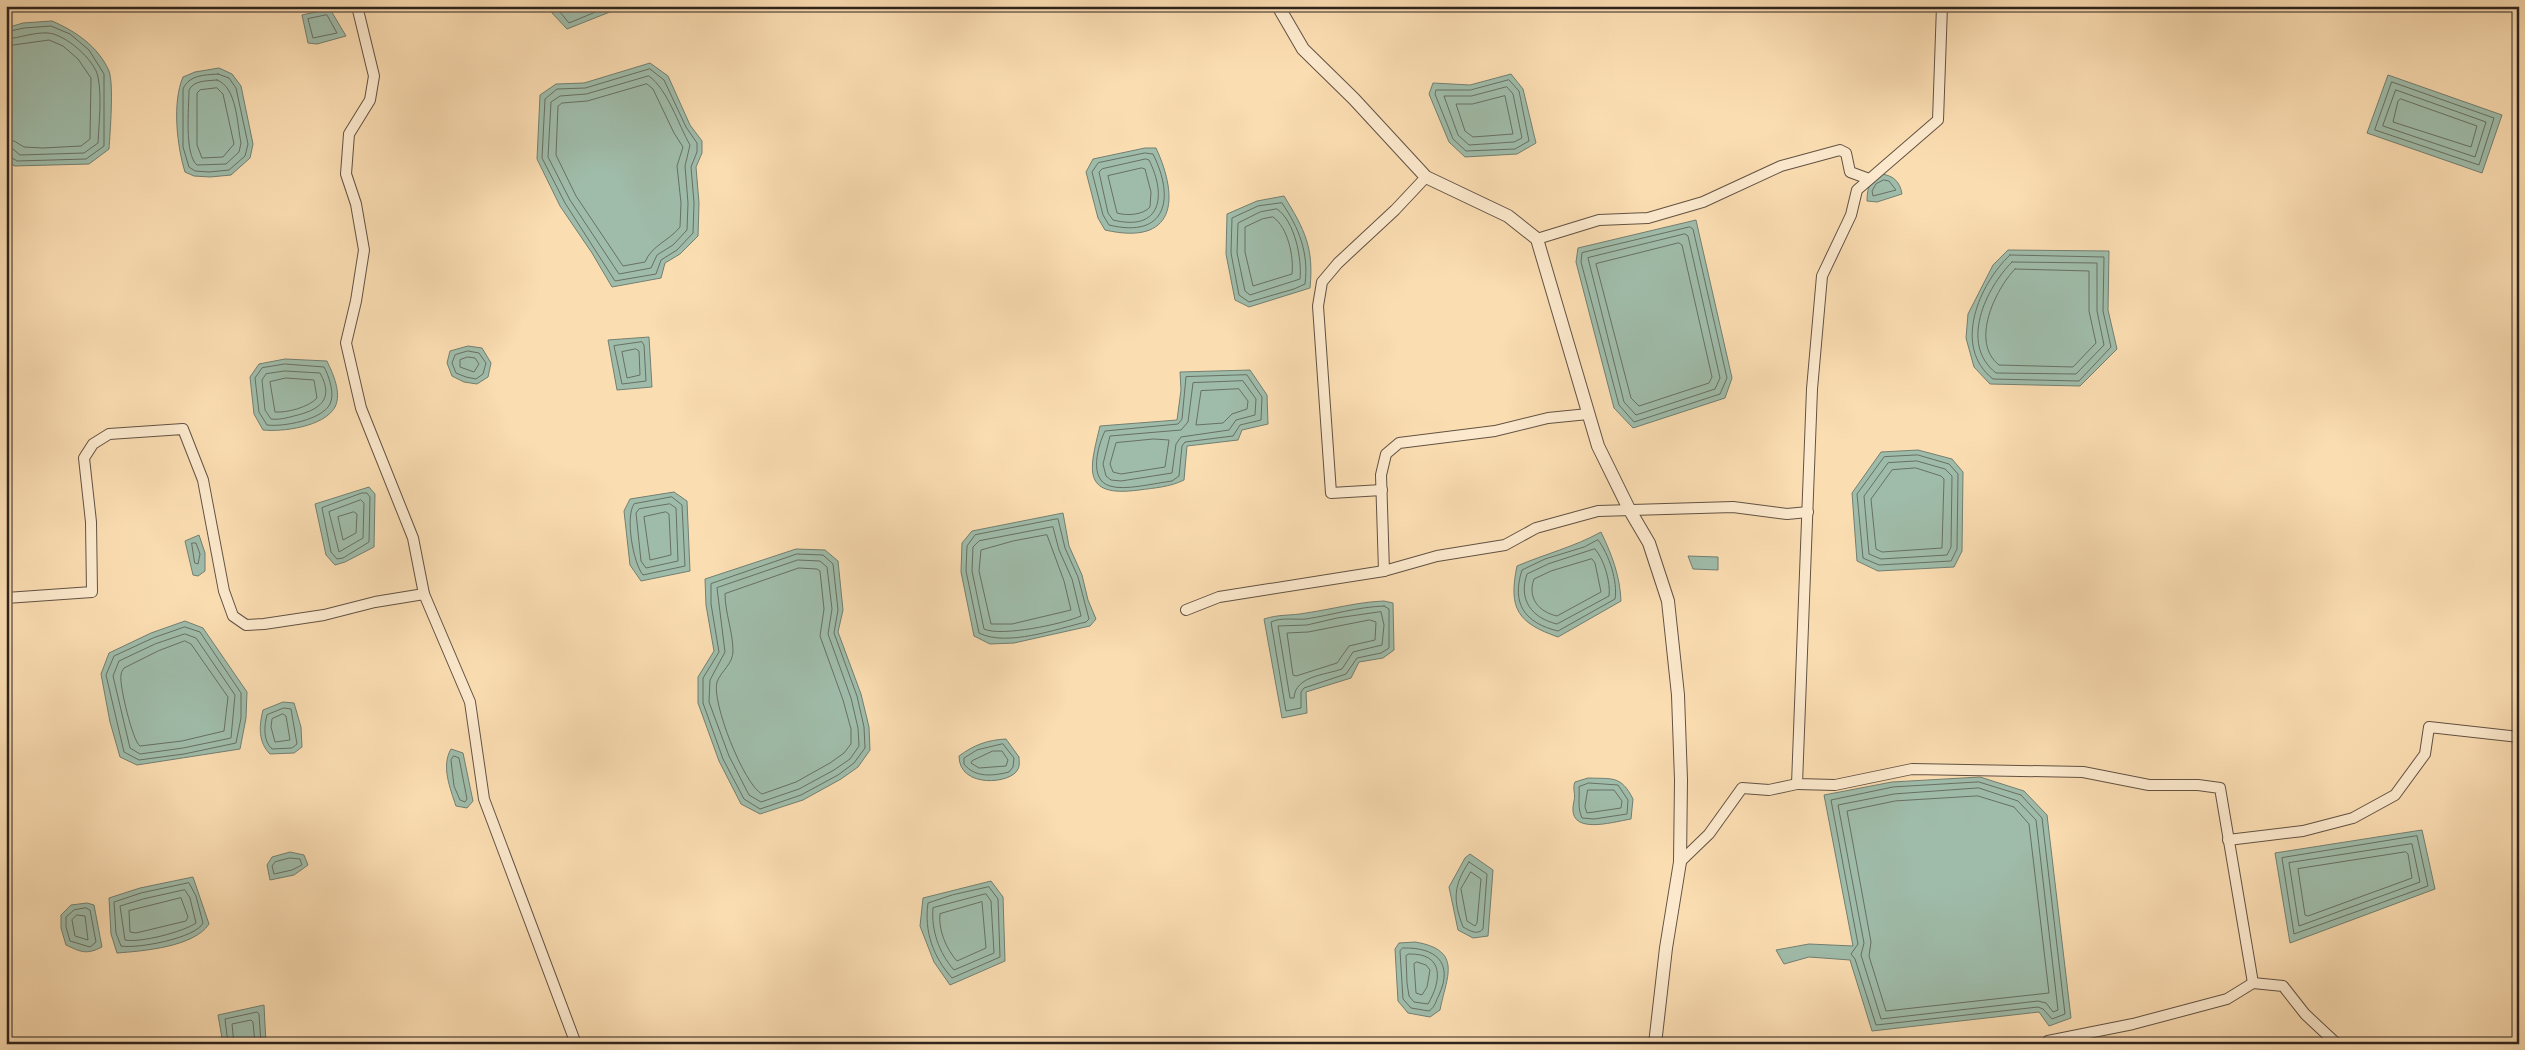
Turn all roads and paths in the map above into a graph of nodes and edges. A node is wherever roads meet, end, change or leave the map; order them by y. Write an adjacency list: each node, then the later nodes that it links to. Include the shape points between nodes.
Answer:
1 (357, 6): 12 (street, via 374,76 370,100 348,134 346,174 356,204 364,250 346,343 361,408 413,538)
2 (1278, 6): 4 (street, via 1303,49)
3 (1942, 6): 5 (street, via 1938,120)
4 (1426, 177): 6 (street, via 1508,216); 8 (street, via 1322,282 1318,306 1331,493)
5 (1869, 179): 6 (street, via 1850,172 1846,153 1840,150 1781,166 1694,205 1648,218 1599,220); 10 (street, via 1858,190 1851,215 1822,276 1812,389)
6 (1537, 239): 7 (street)
7 (1588, 414): 8 (street, via 1548,418 1495,431 1399,443 1386,454 1381,475); 9 (street, via 1598,446)
8 (1382, 490): 11 (street)
9 (1629, 509): 10 (street, via 1733,507 1787,514); 11 (street, via 1598,511 1536,528 1505,545 1437,556); 18 (street, via 1650,543 1668,601 1678,695)
10 (1808, 512): 16 (street)
11 (1384, 571): 14 (street, via 1219,597)
12 (424, 594): 13 (street, via 324,615 246,625 233,616 224,591 203,480 183,429 108,434 93,444 84,458 91,522 92,592); 20 (street, via 470,702 484,798)
13 (6, 598)
14 (1186, 610)
15 (2519, 737): 17 (street, via 2429,727 2425,754 2395,794 2353,818 2303,831)
16 (1797, 784): 17 (street, via 1835,785 1912,769 2083,772 2149,785 2205,786 2220,788); 18 (street, via 1769,790 1742,788 1709,834)
17 (2228, 840): 19 (street)
18 (1680, 862): 21 (street)
19 (2253, 983): 22 (street, via 2227,999); 23 (street, via 2283,986 2305,1014)
20 (576, 1044)
21 (1655, 1044)
22 (2047, 1044)
23 (2337, 1044)

